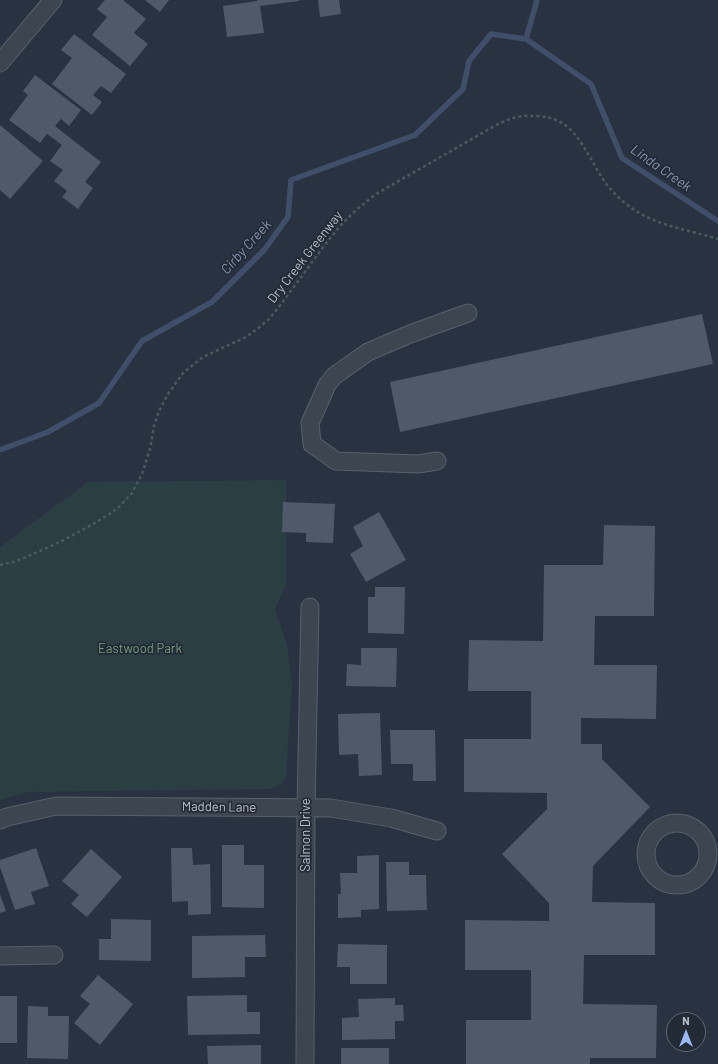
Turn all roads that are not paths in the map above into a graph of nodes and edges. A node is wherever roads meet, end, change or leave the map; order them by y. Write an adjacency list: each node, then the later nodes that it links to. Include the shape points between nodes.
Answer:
1 (53, 0): 2 (street)
2 (0, 62)
3 (468, 314): 4 (street, via 410,334 368,352 356,360 334,376 327,385 310,423 312,444 336,461 418,464)
4 (437, 461)
5 (310, 606): 6 (street, Salmon Drive)
6 (306, 808): 7 (street, Madden Lane, via 56,806); 8 (street, Madden Lane, via 331,808 391,818); 11 (street, Salmon Drive)
7 (0, 820)
8 (437, 831)
9 (54, 955): 10 (street)
10 (0, 956)
11 (305, 1064)

